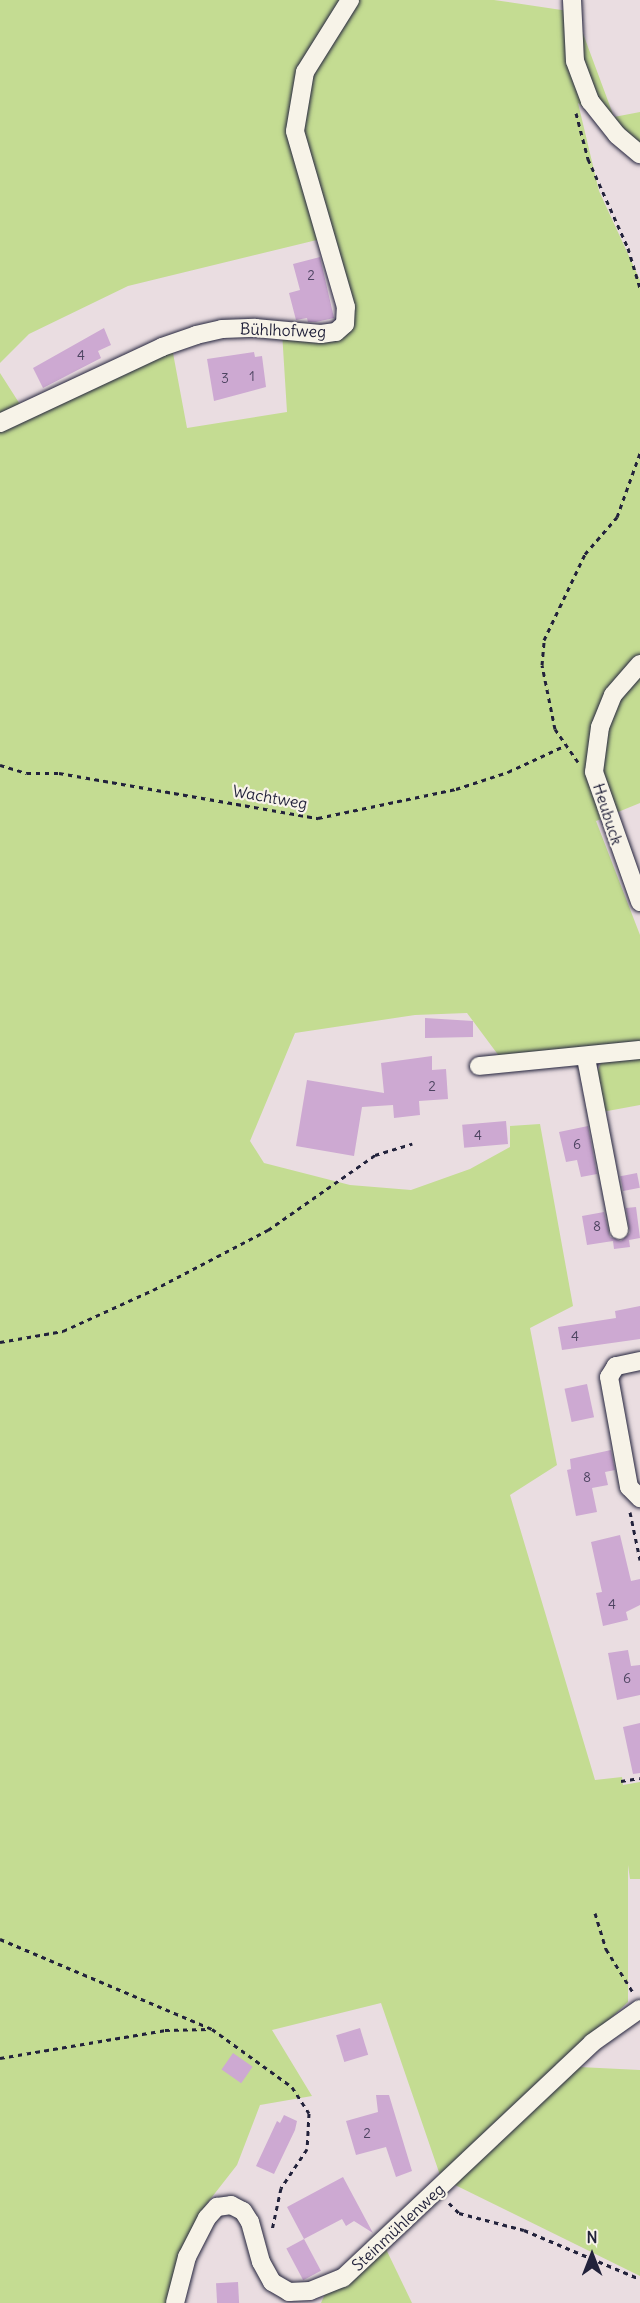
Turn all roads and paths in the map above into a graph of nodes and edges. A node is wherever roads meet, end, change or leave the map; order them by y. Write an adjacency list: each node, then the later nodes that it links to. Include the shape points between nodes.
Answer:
1 (350, 0): 6 (street, Bühlhofweg, via 304,72 295,131 346,307 345,324 336,332 321,334 255,328 196,335)
2 (572, 0): 4 (street, via 575,61 590,101 617,135)
3 (574, 107): 5 (path, via 588,159 628,248)
4 (640, 154)
5 (640, 288)
6 (0, 423)
7 (640, 453): 9 (path, via 616,517 585,554 544,640 546,692)
8 (640, 664): 11 (street, Heubuck, via 613,695 600,727)
9 (564, 746): 10 (path, Wachtweg, via 508,772 456,789 318,818 59,773 27,773); 11 (path, via 580,764)
10 (0, 765)
11 (594, 772): 12 (street, Heubuck)
12 (640, 902)
13 (640, 1050): 14 (street)
14 (586, 1058): 15 (street); 17 (street)
15 (479, 1066)
16 (412, 1144): 18 (path, via 375,1155 268,1230 153,1290 63,1331)
17 (619, 1230)
18 (0, 1342)
19 (640, 1361): 20 (street, via 616,1366 609,1377 629,1487)
20 (638, 1497): 21 (path, via 630,1511)
21 (640, 1560)
22 (640, 1778): 23 (path)
23 (621, 1781)
24 (595, 1913): 26 (path, via 606,1949)
25 (0, 1938): 28 (path)
26 (640, 2003)
27 (640, 2009): 30 (street, Steinmühlenweg, via 592,2043)
28 (212, 2029): 29 (path, via 165,2030); 31 (path, via 292,2087 309,2113 307,2149 281,2188)
29 (0, 2058)
30 (444, 2185): 31 (street, Steinmühlenweg, via 343,2278 310,2291 289,2292 272,2282 261,2262); 32 (path, via 448,2202 459,2213 524,2230)
31 (263, 2234): 33 (street, Steinmühlenweg, via 243,2211 231,2205 217,2207 187,2257)
32 (640, 2279)
33 (176, 2303)

